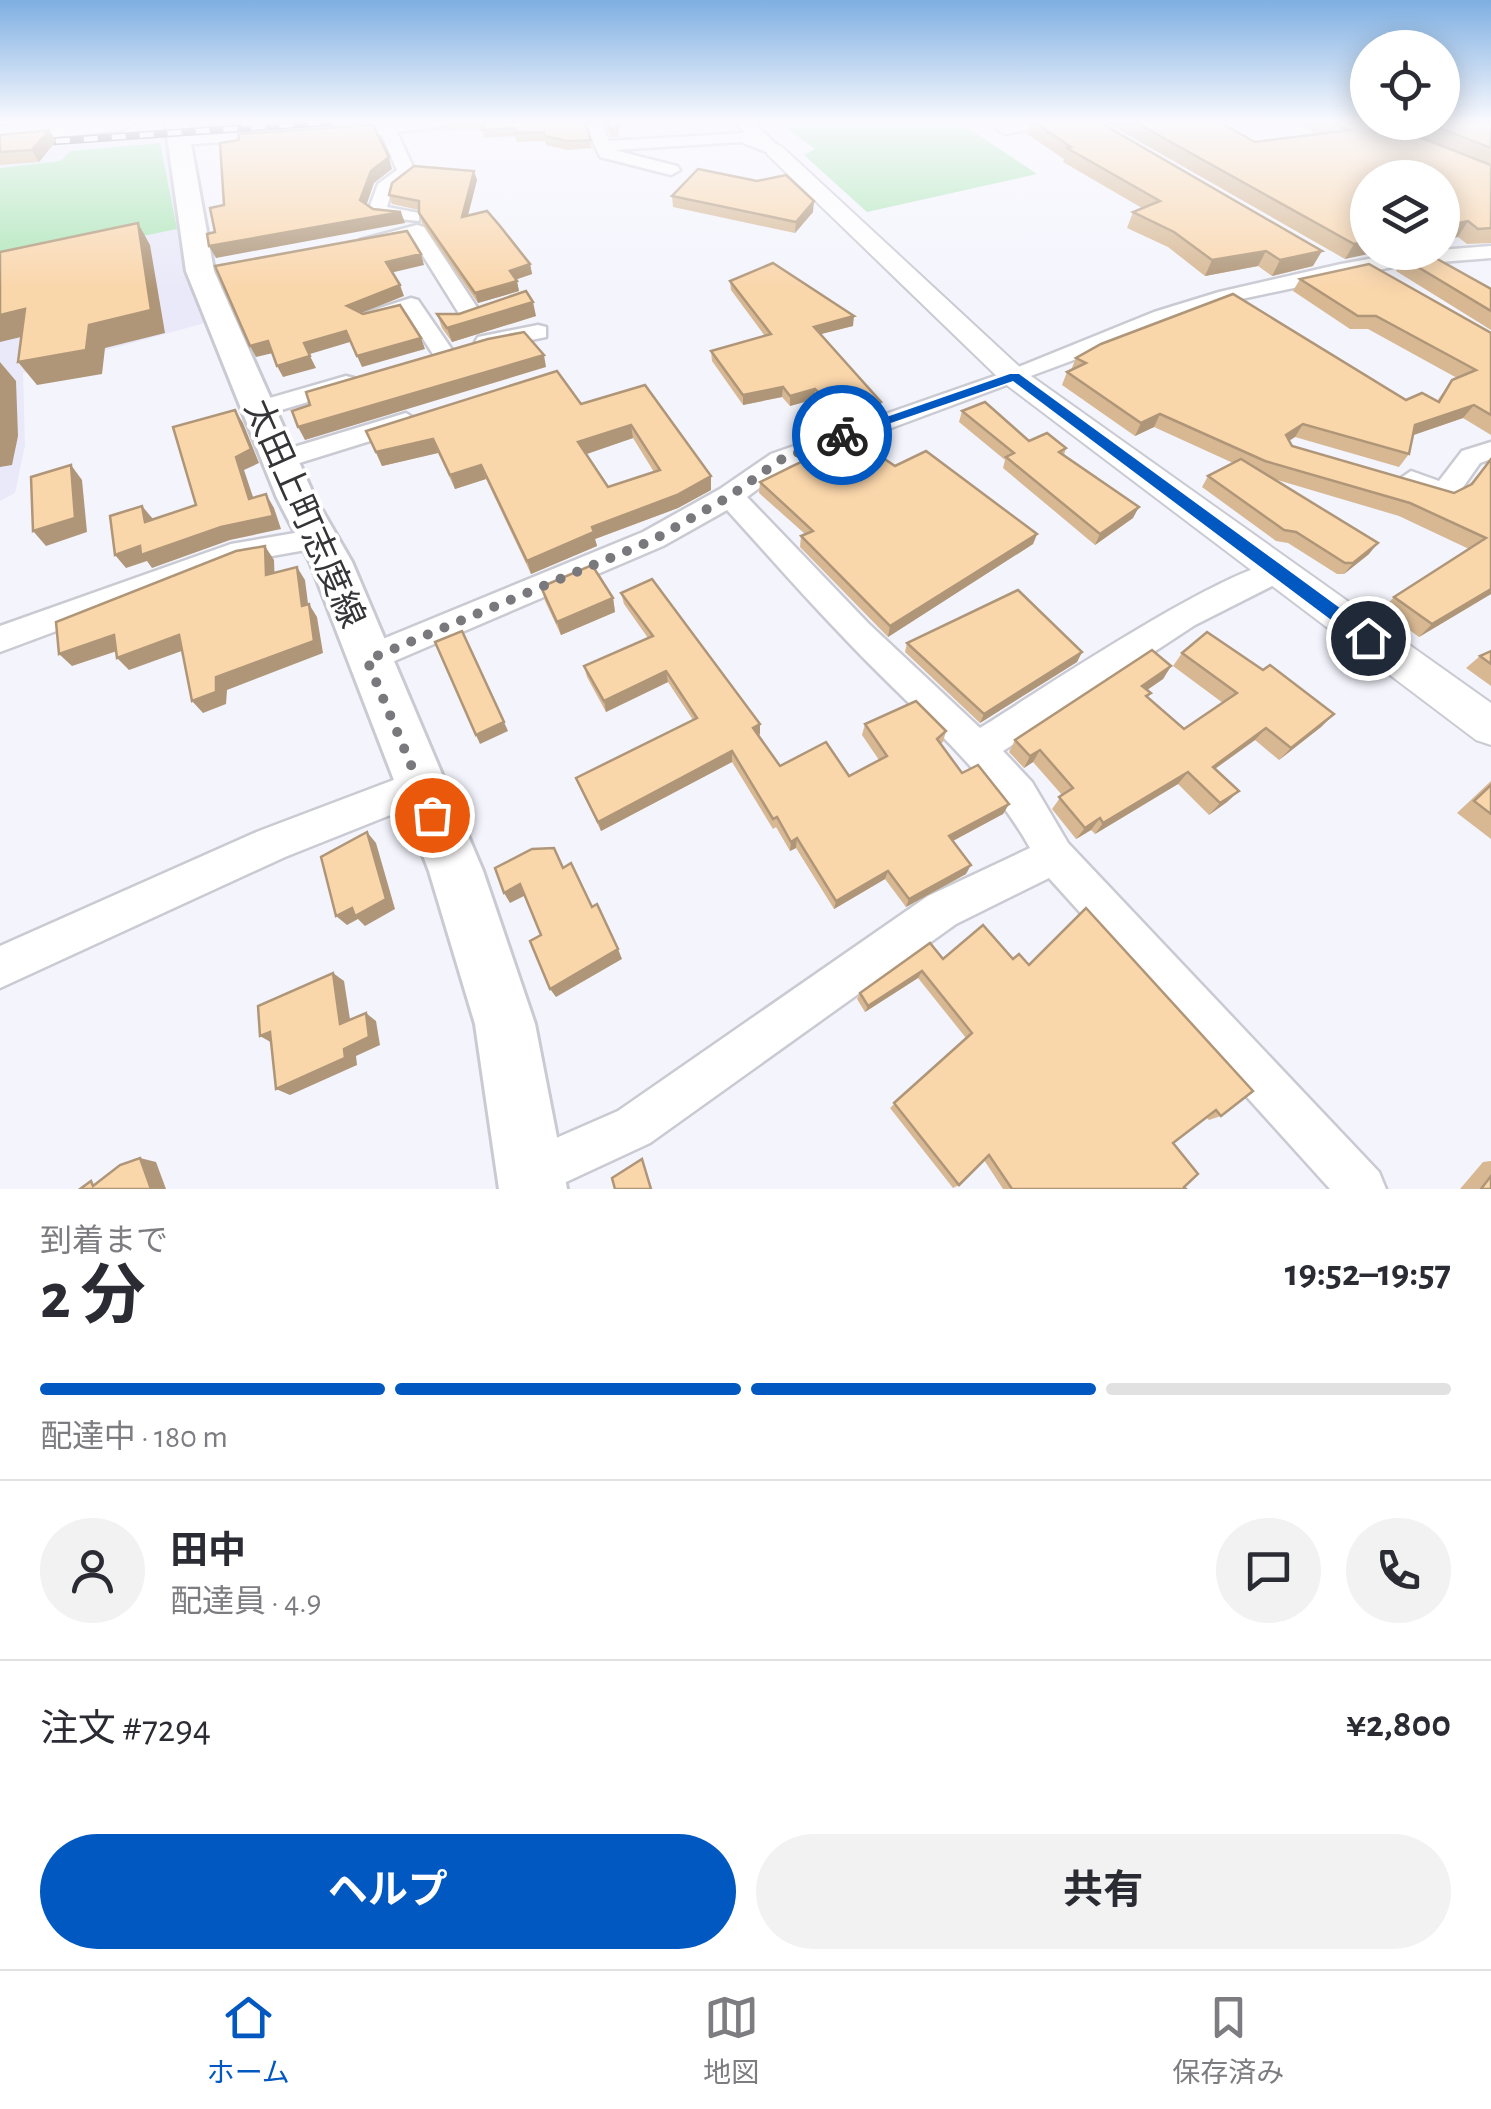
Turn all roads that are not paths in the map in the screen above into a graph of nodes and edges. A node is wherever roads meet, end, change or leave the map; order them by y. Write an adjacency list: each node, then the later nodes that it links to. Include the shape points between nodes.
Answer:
1 (188, 177): 14 (main road, 太田上町志度線, via 208,270)
2 (398, 177): 4 (street, via 384,188 377,211)
3 (803, 177): 13 (street)
4 (412, 217)
5 (343, 246): 10 (street, via 417,231 480,313)
6 (1491, 252): 7 (street)
7 (1344, 265): 8 (street); 13 (street, via 1226,296)
8 (1397, 285)
9 (366, 316): 10 (street, via 411,304)
10 (427, 328): 11 (street, via 435,357)
11 (538, 332)
12 (370, 376): 14 (street)
13 (1014, 376): 19 (street, via 796,453); 21 (street)
14 (258, 409): 17 (main road, 太田上町志度線)
15 (424, 416): 17 (street)
16 (1491, 450): 18 (street, via 1471,457 1444,493)
17 (280, 460): 20 (main road, 太田上町志度線)
18 (1381, 472)
19 (730, 496): 23 (street, via 653,540); 25 (street)
20 (318, 539): 22 (street, via 241,551); 23 (main road, 太田上町志度線)
21 (1276, 571): 24 (street); 25 (street, via 1184,617)
22 (0, 639)
23 (367, 660): 26 (main road, 太田上町志度線)
24 (1491, 727)
25 (978, 748): 27 (street, via 1019,794)
26 (420, 786): 28 (street, via 272,844); 29 (main road, 太田上町志度線, via 505,1024)
27 (1055, 856): 29 (street, via 942,910 634,1127); 30 (street)
28 (0, 967)
29 (532, 1181)
30 (1362, 1189)

